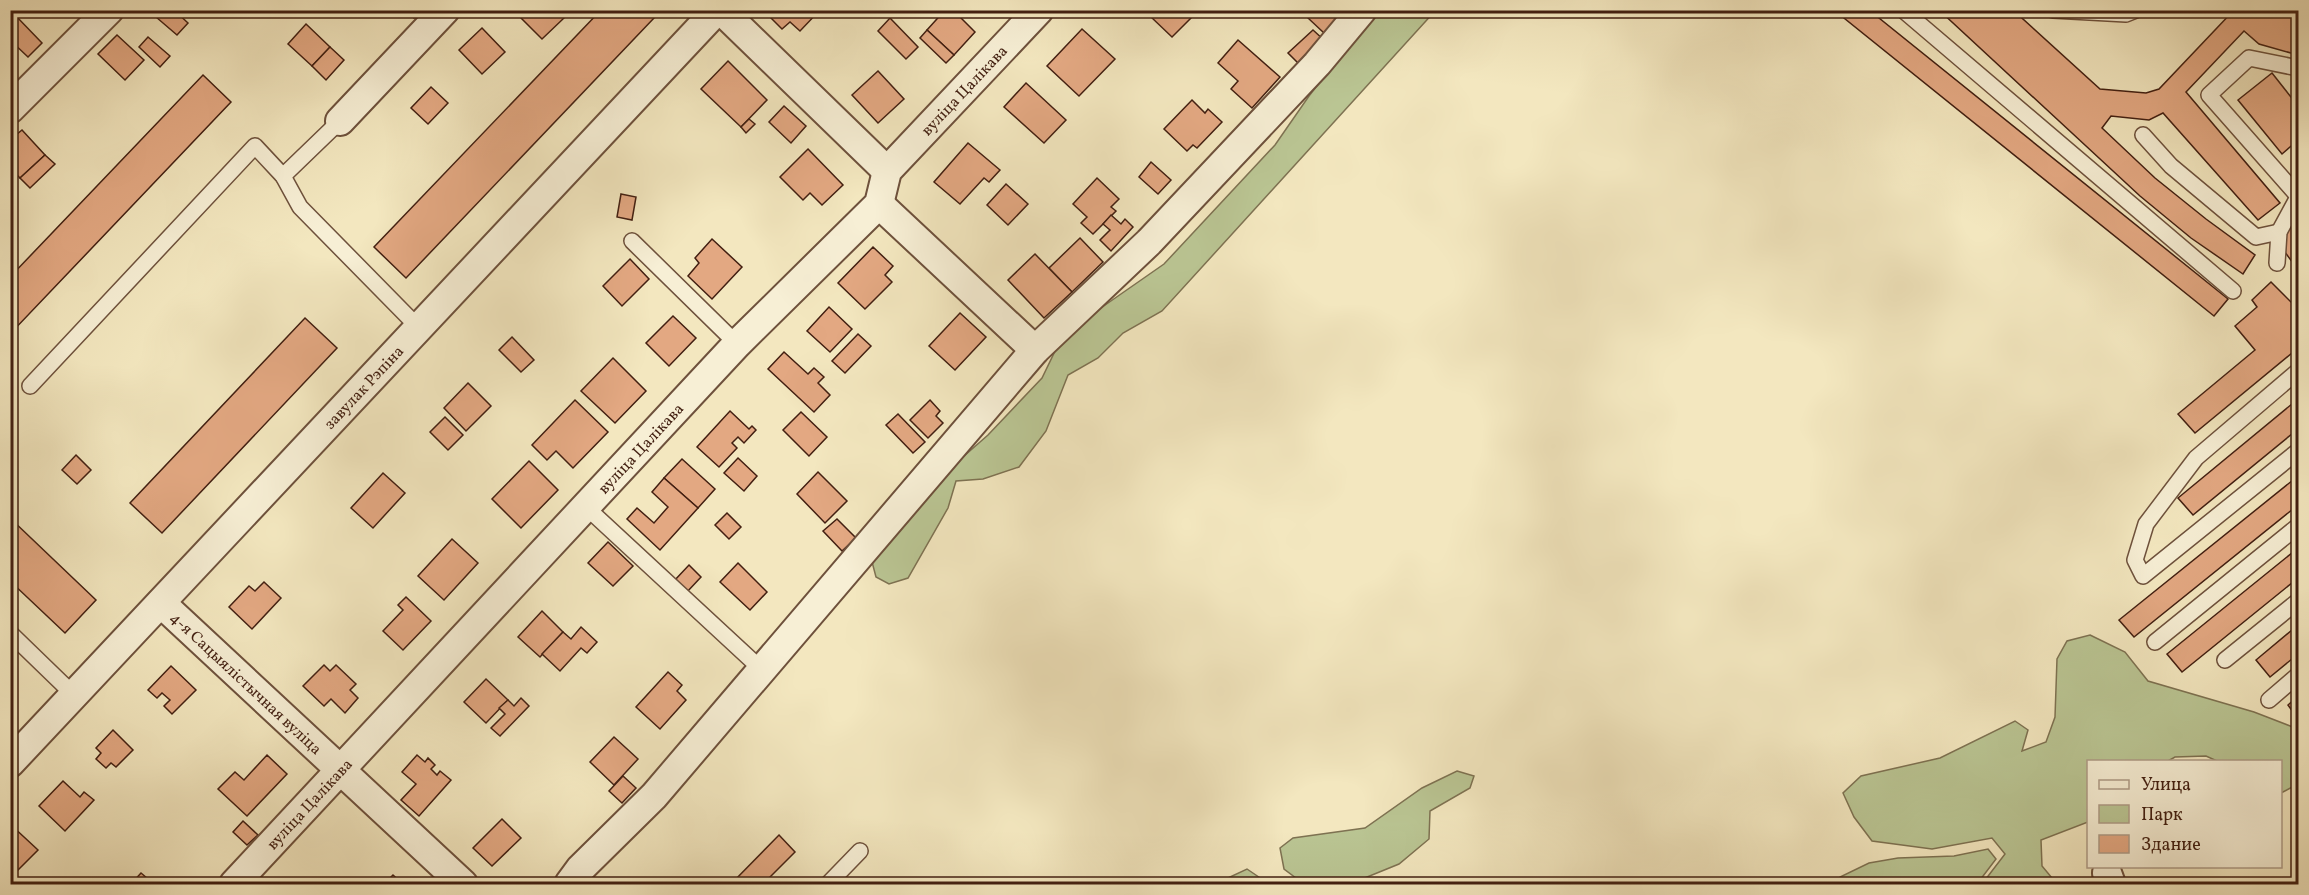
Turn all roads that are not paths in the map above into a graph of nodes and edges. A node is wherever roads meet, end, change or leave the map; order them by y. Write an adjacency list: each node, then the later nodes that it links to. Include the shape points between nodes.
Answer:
1 (109, 10): 10 (street)
2 (446, 10): 11 (street)
3 (719, 10): 13 (street); 21 (street, завулак Рэпіна)
4 (1039, 10): 13 (street, вуліца Цалікава)
5 (1362, 10): 23 (street, via 1317,64 1149,242)
6 (1903, 10): 20 (lane)
7 (2053, 10): 8 (lane, via 2126,14)
8 (2136, 10)
9 (2298, 69): 15 (lane, via 2249,58 2209,95)
10 (10, 109)
11 (340, 121): 14 (lane)
12 (2143, 135): 17 (lane, via 2171,166 2256,237)
13 (887, 171): 16 (street, вуліца Цалікава)
14 (283, 176): 21 (lane, via 300,207); 25 (lane, via 255,146)
15 (2298, 197): 17 (lane)
16 (879, 204): 22 (street, вуліца Цалікава); 23 (street)
17 (2279, 232): 19 (lane)
18 (632, 241): 22 (lane)
19 (2277, 263)
20 (2233, 291)
21 (419, 328): 30 (street, завулак Рэпіна)
22 (737, 344): 27 (street, вуліца Цалікава)
23 (1035, 350): 34 (street)
24 (2298, 371): 26 (lane, via 2196,458 2146,524 2135,560 2144,576)
25 (30, 386)
26 (2298, 451)
27 (586, 507): 34 (lane); 39 (street, вуліца Цалікава)
28 (2298, 526): 32 (lane)
29 (2298, 601): 33 (lane)
30 (161, 603): 36 (street, завулак Рэпіна); 39 (street, 4-я Сацыялістычная вуліца)
31 (10, 633): 36 (lane)
32 (2155, 642)
33 (2225, 660)
34 (761, 669): 43 (street, via 654,796 580,868)
35 (2298, 675): 37 (lane)
36 (74, 695): 38 (street, завулак Рэпіна)
37 (2269, 700)
38 (10, 763)
39 (339, 771): 41 (street, вуліца Цалікава); 42 (street, 4-я Сацыялістычная вуліца)
40 (860, 850): 44 (lane)
41 (234, 885)
42 (463, 885)
43 (569, 885)
44 (828, 885)

